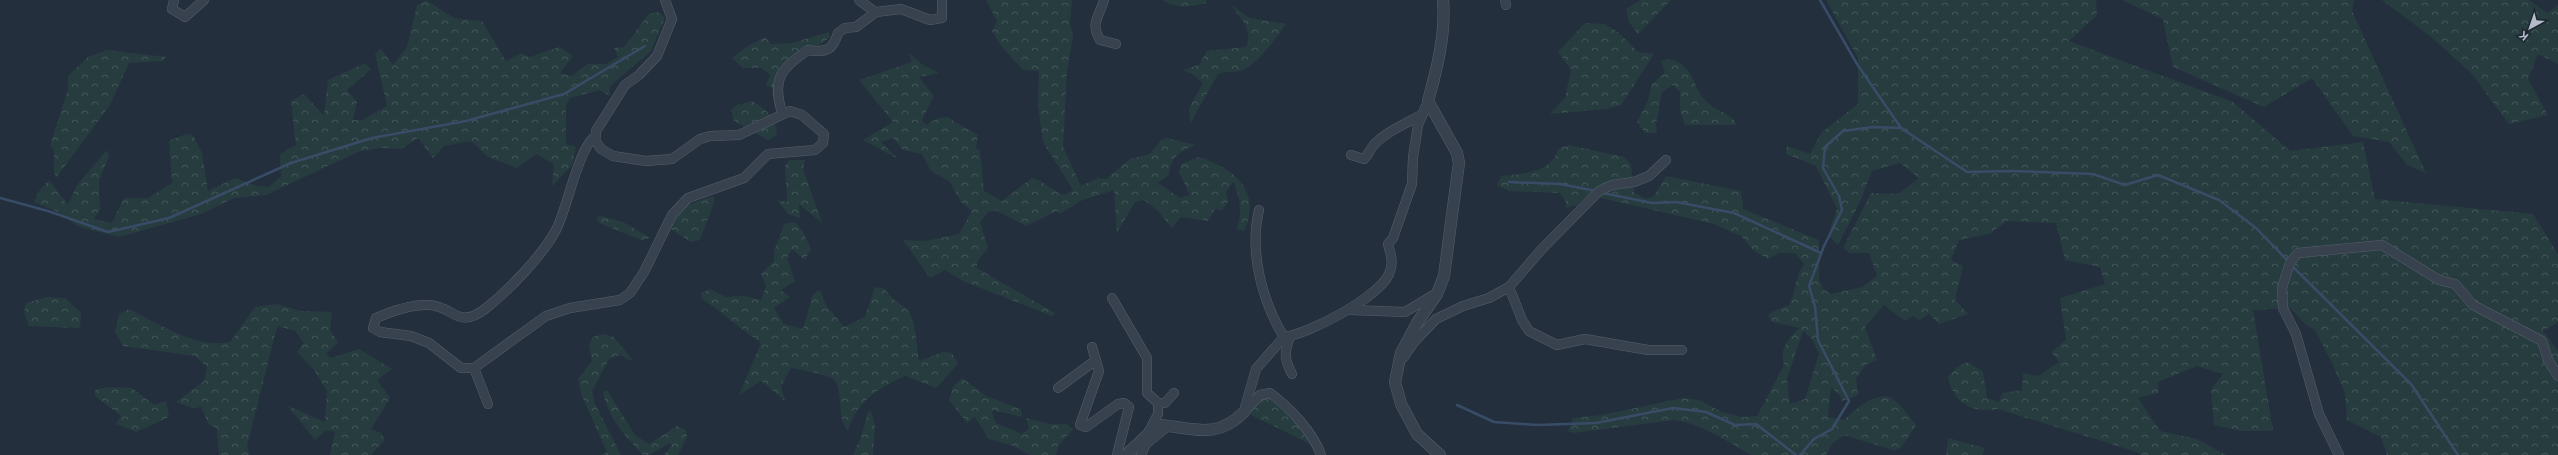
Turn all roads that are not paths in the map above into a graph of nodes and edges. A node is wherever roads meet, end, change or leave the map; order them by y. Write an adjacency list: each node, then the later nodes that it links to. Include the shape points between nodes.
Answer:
1 (174, 0): 2 (street, via 172,9 185,17)
2 (204, 0)
3 (665, 0): 13 (street, via 672,19 657,56 644,71 625,85 596,131)
4 (859, 0): 8 (street)
5 (942, 0): 8 (street, via 942,18 930,20 902,10)
6 (1104, 0): 9 (street, via 1095,22 1096,31 1100,40)
7 (1443, 0): 10 (street, via 1444,12 1437,68)
8 (875, 12): 11 (street, via 856,27 845,28 838,33 835,44 829,50 808,50 788,64 778,79 776,89)
9 (1116, 44)
10 (1428, 101): 12 (street); 18 (street, via 1457,153 1459,163 1444,276)
11 (782, 113): 13 (street, via 739,134 700,139 672,159 646,161 613,156 602,149 595,140); 26 (street, via 790,111 802,115 824,134 822,143 814,150 768,154 744,178 688,198 672,215 644,272 630,293 620,300 570,308 546,316)
12 (1423, 114): 14 (street, via 1372,146 1369,156 1364,159); 20 (street, via 1418,124 1412,184 1393,238 1388,244 1393,262 1389,275 1370,296)
13 (596, 136): 26 (street, via 589,140 582,153 556,230 536,259 485,309 470,318 456,317 443,308 430,305 415,306 376,318 373,328 380,332 410,336 429,343 461,368)
14 (1351, 155)
15 (1666, 160): 17 (street, via 1649,176 1634,182 1612,185 1599,191)
16 (1259, 210): 21 (street, via 1254,230 1260,276 1273,320)
17 (1509, 287): 23 (street, via 1529,331 1557,345 1585,339 1648,350); 25 (street, via 1489,298 1463,306 1436,319)
18 (1438, 292): 20 (street, via 1405,312); 25 (street, via 1417,323)
19 (1112, 298): 31 (street, via 1147,358 1147,393)
20 (1350, 310): 21 (street)
21 (1287, 337): 27 (street, via 1285,360); 33 (street, via 1256,369)
22 (1092, 347): 24 (street)
23 (1682, 350)
24 (1096, 360): 29 (street); 36 (street, via 1099,371 1080,425 1086,427 1118,404 1124,403 1129,407)
25 (1398, 364): 40 (street, via 1395,382 1401,404 1417,434)
26 (474, 368): 32 (street)
27 (1292, 374)
28 (2558, 376): 41 (street, via 2548,360 2542,341 2473,305 2455,284 2439,280 2382,245 2298,253 2290,263 2282,288 2283,308 2296,334 2319,414)
29 (1058, 388)
30 (1174, 393): 31 (street, via 1165,403)
31 (1158, 403): 35 (street, via 1158,414)
32 (488, 404)
33 (1244, 412): 34 (street, via 1233,423 1220,429 1204,431); 39 (street, via 1260,395 1270,393 1283,403 1307,432)
34 (1168, 426): 35 (street, via 1158,425); 38 (street, via 1146,444)
35 (1149, 431): 37 (street)
36 (1117, 455)
37 (1126, 455)
38 (1141, 455)
39 (1321, 455)
40 (1440, 455)
41 (2339, 455)

